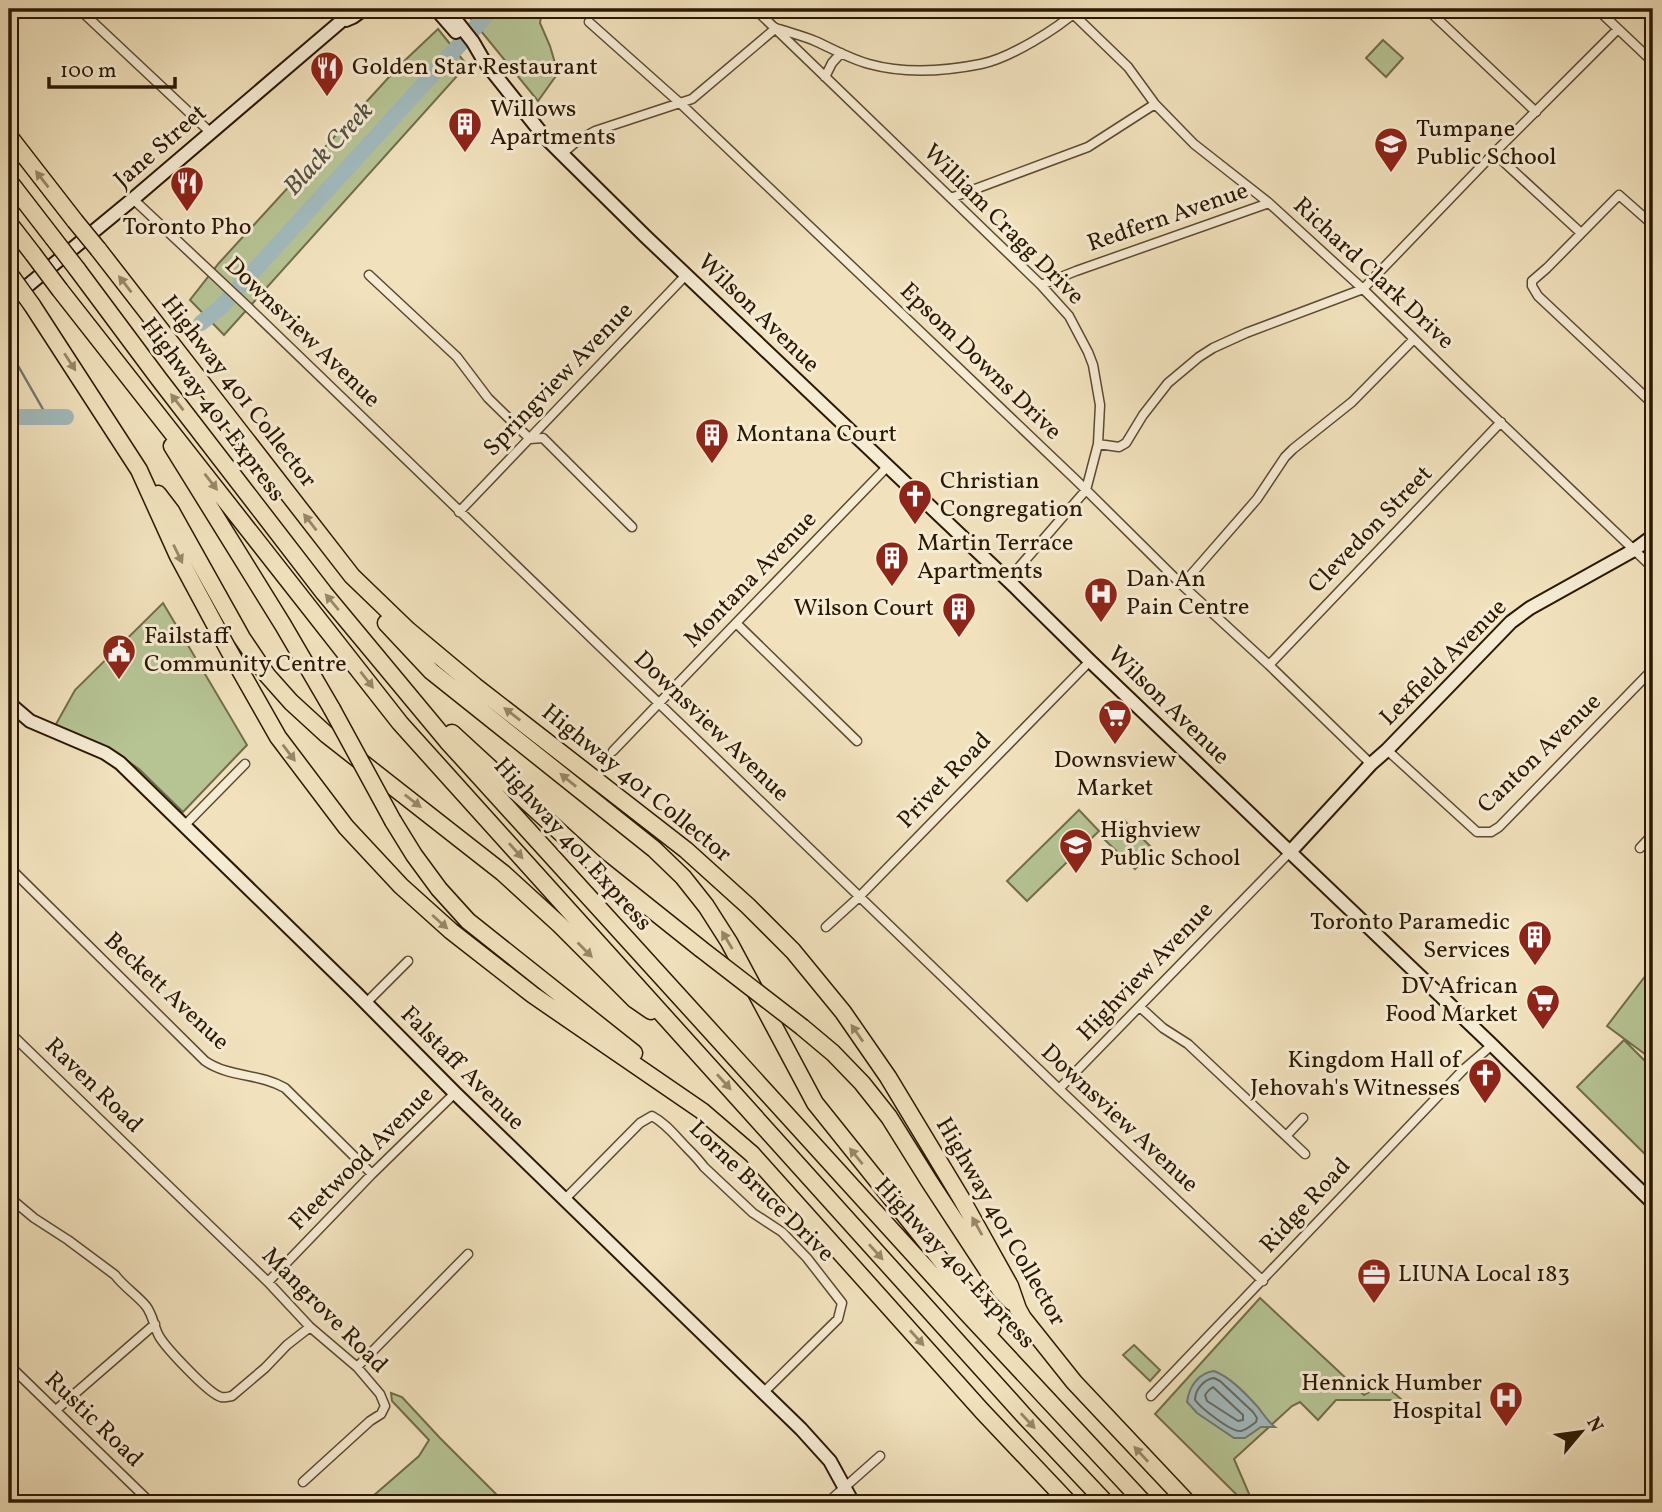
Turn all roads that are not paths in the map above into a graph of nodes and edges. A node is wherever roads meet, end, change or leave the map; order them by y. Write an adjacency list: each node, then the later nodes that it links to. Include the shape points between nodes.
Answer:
1 (79, 9): 19 (street)
2 (351, 9): 10 (main road, Jane Street)
3 (364, 9): 10 (main road, Jane Street)
4 (755, 9): 11 (street, William Cragg Drive)
5 (1427, 9): 18 (street)
6 (1597, 9): 12 (street)
7 (1073, 10): 13 (street, via 1037,39 982,64 911,70 860,62); 17 (street, Richard Clark Drive)
8 (444, 12): 22 (main road, Wilson Avenue, via 466,44)
9 (589, 22): 16 (street, Epsom Downs Drive)
10 (339, 23): 19 (main road, Jane Street)
11 (776, 28): 13 (street); 15 (street, William Cragg Drive); 16 (street, via 705,90)
12 (1618, 29): 14 (street); 18 (street)
13 (841, 53): 15 (street)
14 (1653, 62)
15 (825, 77): 24 (street, William Cragg Drive)
16 (681, 104): 22 (street, via 595,131); 44 (street, Epsom Downs Drive)
17 (1155, 104): 24 (street, via 1088,146); 26 (street, Richard Clark Drive, via 1194,145)
18 (1536, 112): 21 (street)
19 (210, 132): 25 (main road, Jane Street)
20 (9, 136): 50 (highway, Highway 401 Collector, one-way to 20, bridge)
21 (1494, 153): 29 (street); 34 (street)
22 (562, 154): 32 (main road, Wilson Avenue)
23 (9, 181): 57 (highway, Highway 401 Express, one-way to 23, bridge, via 324,593)
24 (951, 198): 33 (street, William Cragg Drive)
25 (134, 199): 35 (main road, Jane Street); 45 (street, Downsview Avenue)
26 (1269, 203): 33 (street, Redfern Avenue); 34 (street, Richard Clark Drive)
27 (9, 223): 38 (highway, Highway 401 Express, bridge)
28 (1653, 225): 29 (street, via 1619,195)
29 (1581, 233): 37 (street, via 1532,286)
30 (10, 275): 43 (highway, one-way to 43, bridge)
31 (369, 275): 40 (street, via 457,357 488,398)
32 (686, 275): 40 (street, Springview Avenue); 42 (main road, Wilson Avenue)
33 (1041, 285): 41 (street, William Cragg Drive, via 1069,316 1093,365 1100,405)
34 (1363, 289): 36 (street, Richard Clark Drive); 41 (street, via 1213,348 1168,383 1126,443 1119,447)
35 (9, 301)
36 (1414, 339): 39 (street, Richard Clark Drive); 52 (street, via 1352,402 1285,457 1257,499)
37 (1653, 404)
38 (153, 410): 75 (highway, Highway 401 Express, one-way to 75, via 400,723); 80 (highway, bridge, via 284,625 393,821 439,889 496,945 606,1029)
39 (1501, 422): 48 (street, Richard Clark Drive); 55 (street, Clevedon Street)
40 (530, 439): 45 (street, Springview Avenue); 46 (street, via 543,439)
41 (1098, 444): 44 (street, William Cragg Drive)
42 (887, 467): 51 (main road, Wilson Avenue); 53 (street, Montana Avenue)
43 (139, 470): 75 (highway, one-way to 75, via 171,511 242,638 291,702 503,873 635,999); 80 (highway, one-way to 80, via 178,556 278,737 346,827 451,931 533,995)
44 (1086, 490): 51 (street, William Cragg Drive); 52 (street, Epsom Downs Drive)
45 (459, 512): 59 (street, Downsview Avenue)
46 (632, 527)
47 (1653, 536): 48 (main road, Lexfield Avenue)
48 (1634, 550): 49 (street, Richard Clark Drive); 61 (main road, Lexfield Avenue, via 1511,622)
49 (1653, 568)
50 (352, 576): 92 (highway, Highway 401 Collector, one-way to 50, via 1010,1286 888,1077 793,951 686,850 466,678); 96 (highway, one-way to 50, via 976,1304 815,1103 729,942 683,877 431,671 364,599)
51 (1008, 580): 54 (main road, Wilson Avenue)
52 (1182, 585): 55 (street, Epsom Downs Drive)
53 (736, 623): 59 (street, Montana Avenue); 60 (street)
54 (1090, 661): 68 (main road, Wilson Avenue); 70 (street, Privet Road)
55 (1269, 665): 64 (street, Epsom Downs Drive)
56 (1653, 669): 61 (street, Canton Avenue, via 1490,832 1476,832)
57 (406, 692): 92 (highway, bridge, via 597,866 834,1053 889,1117 993,1280); 96 (highway, Highway 401 Express)
58 (9, 703): 65 (main road, Falstaff Avenue, via 30,721 105,752)
59 (659, 704): 62 (street, Montana Avenue); 70 (street, Downsview Avenue)
60 (857, 741)
61 (1387, 750): 64 (main road, Lexfield Avenue)
62 (613, 751)
63 (245, 764): 65 (street)
64 (1371, 764): 68 (main road, Lexfield Avenue)
65 (186, 825): 73 (main road, Falstaff Avenue)
66 (1653, 834): 67 (street)
67 (1640, 848)
68 (1290, 852): 74 (street, Highview Avenue); 77 (main road, Wilson Avenue)
69 (9, 867): 85 (street, Beckett Avenue, via 205,1061 219,1070 272,1080 285,1088)
70 (859, 897): 71 (street, Privet Road); 78 (street, Downsview Avenue)
71 (826, 927)
72 (408, 961): 73 (street)
73 (366, 1003): 79 (main road, Falstaff Avenue)
74 (1140, 1007): 78 (street, Highview Avenue); 82 (street, via 1188,1044)
75 (679, 1031): 108 (highway, Highway 401 Express, one-way to 108)
76 (9, 1032): 84 (street, Raven Road)
77 (1492, 1045): 88 (main road, Wilson Avenue); 90 (street, Ridge Road)
78 (1059, 1089): 90 (street, Downsview Avenue)
79 (455, 1093): 85 (street, Fleetwood Avenue); 87 (main road, Falstaff Avenue)
80 (702, 1111): 107 (highway, one-way to 107, via 752,1154)
81 (1303, 1118): 82 (street)
82 (1286, 1136): 83 (street)
83 (1305, 1154)
84 (149, 1168): 91 (street, Mangrove Road)
85 (372, 1174): 91 (street, Fleetwood Avenue)
86 (9, 1197): 93 (street, via 115,1275 146,1307)
87 (565, 1199): 98 (main road, Falstaff Avenue); 98 (street, Lorne Bruce Drive, via 652,1116 753,1213 782,1232 842,1303 838,1319)
88 (1653, 1203)
89 (468, 1254): 97 (street)
90 (1263, 1281): 99 (street, Ridge Road)
91 (268, 1282): 94 (street, Mangrove Road)
92 (1018, 1309): 110 (highway, Highway 401 Collector, one-way to 92, via 1074,1382)
93 (155, 1324): 94 (street, via 175,1356 213,1393 226,1398); 100 (street)
94 (310, 1327): 97 (street, Mangrove Road)
95 (9, 1364): 100 (street, Rustic Road)
96 (1016, 1366): 109 (highway, Highway 401 Express)
97 (357, 1367): 102 (street, Mangrove Road, via 385,1406)
98 (763, 1393): 103 (main road, Falstaff Avenue, via 830,1461)
99 (1152, 1396)
100 (56, 1410): 104 (street, Rustic Road)
101 (880, 1455): 103 (street)
102 (303, 1482)
103 (845, 1487): 105 (street); 106 (main road, Falstaff Avenue)
104 (151, 1503)
105 (827, 1503)
106 (853, 1503)
107 (1069, 1503)
108 (1106, 1503)
109 (1144, 1503)
110 (1188, 1503)

